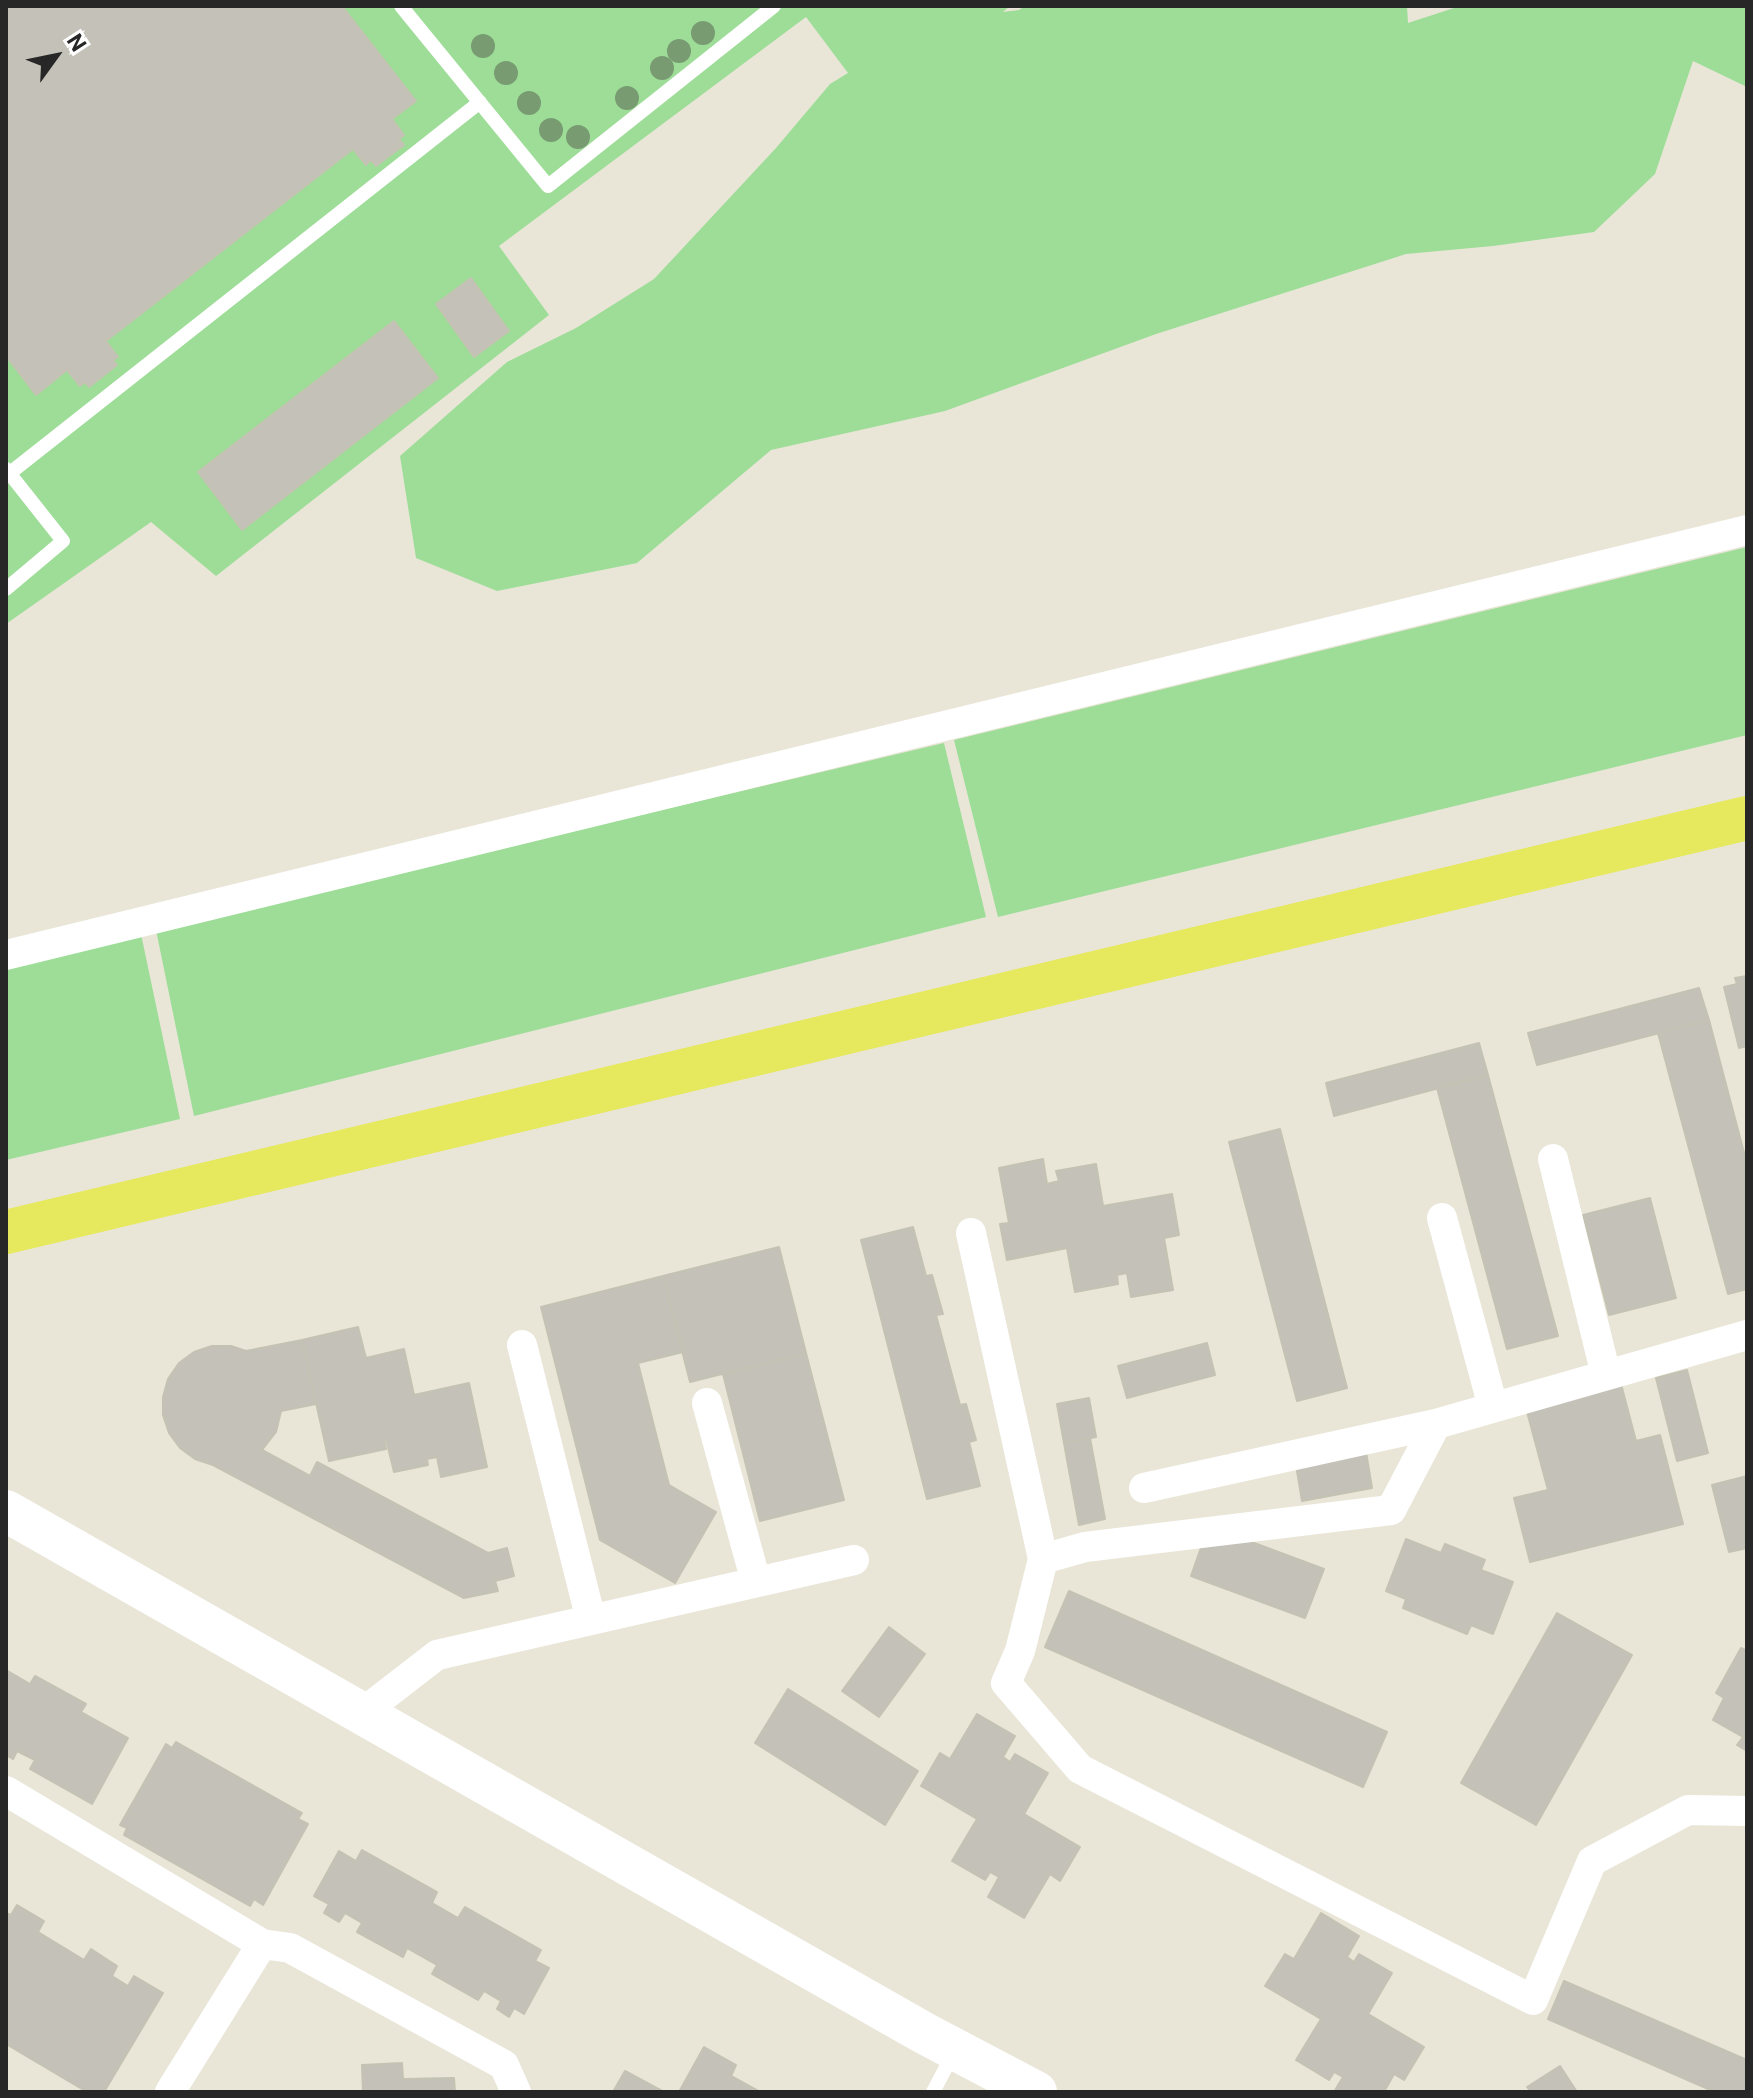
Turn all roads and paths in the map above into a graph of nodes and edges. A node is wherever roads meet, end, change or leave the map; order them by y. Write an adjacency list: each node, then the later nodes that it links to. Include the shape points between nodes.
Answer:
1 (401, 6): 3 (lane)
2 (774, 6): 3 (lane, via 548,186)
3 (480, 102): 4 (lane)
4 (8, 471): 6 (lane, via 63,541)
5 (1747, 530): 8 (street)
6 (6, 589)
7 (1747, 818): 11 (main road)
8 (6, 955)
9 (1553, 1159): 15 (street)
10 (1442, 1218): 17 (street)
11 (6, 1232)
12 (971, 1233): 21 (street)
13 (1747, 1335): 15 (street)
14 (522, 1345): 24 (street)
15 (1606, 1375): 17 (street)
16 (707, 1403): 23 (street)
17 (1493, 1407): 18 (street)
18 (1436, 1424): 19 (street); 21 (street, via 1391,1510 1085,1547)
19 (1144, 1488)
20 (6, 1511): 25 (street)
21 (1043, 1559): 27 (street, via 1020,1651 1006,1683 1080,1769 1533,2000 1592,1861 1688,1810)
22 (854, 1560): 23 (street)
23 (756, 1582): 24 (street)
24 (591, 1620): 25 (street, via 437,1655)
25 (362, 1713): 29 (street)
26 (6, 1791): 28 (street)
27 (1747, 1811)
28 (262, 1944): 30 (street); 31 (street, via 290,1948 504,2065)
29 (956, 2050): 32 (lane); 33 (street)
30 (170, 2092)
31 (516, 2092)
32 (933, 2092)
33 (1036, 2092)

